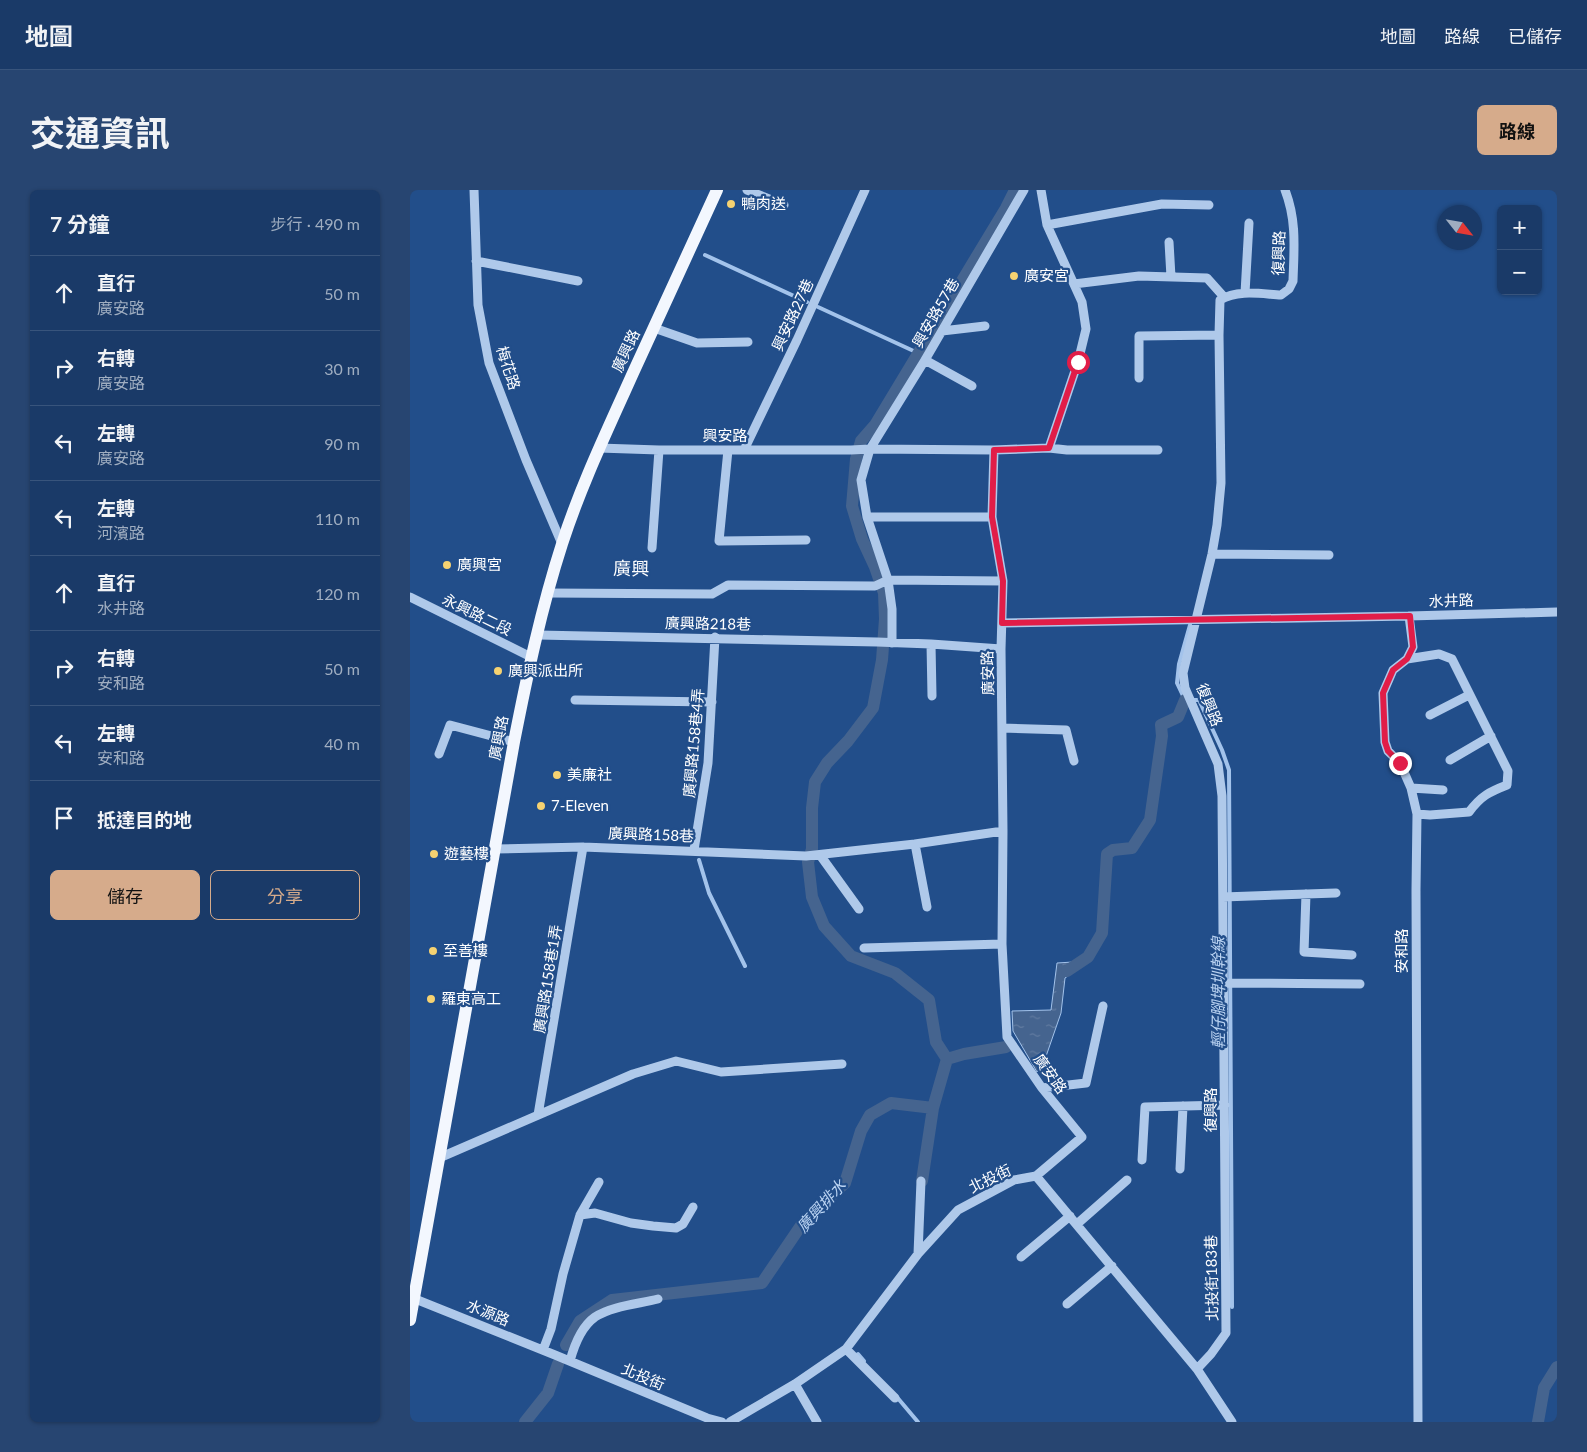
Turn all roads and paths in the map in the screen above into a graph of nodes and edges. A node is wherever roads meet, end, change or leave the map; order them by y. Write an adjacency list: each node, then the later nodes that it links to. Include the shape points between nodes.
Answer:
1 (474, 190): 13 (street, 梅花路)
2 (717, 190): 20 (main road, 廣興路)
3 (747, 190): 8 (street)
4 (865, 190): 32 (street, 興安路27巷)
5 (1024, 190): 21 (street, 興安路57巷)
6 (1041, 190): 11 (street)
7 (1285, 190): 17 (street, 復興路, via 1292,206 1294,226 1290,289 1281,295)
8 (784, 205)
9 (1209, 206): 11 (street, via 1162,204)
10 (1249, 223): 17 (street)
11 (1047, 226): 16 (street)
12 (1169, 242): 14 (street)
13 (476, 261): 15 (street); 38 (street, 梅花路, via 478,305 489,363)
14 (1171, 277): 16 (street, via 1139,276); 18 (street, via 1207,278)
15 (578, 281)
16 (1074, 284): 28 (street, via 1082,302 1086,329)
17 (1246, 293): 18 (street, 復興路)
18 (1224, 297): 22 (street, 復興路, via 1220,300)
19 (985, 326): 21 (street)
20 (654, 328): 23 (street, via 697,343); 27 (main road, 廣興路)
21 (942, 330): 24 (street, 興安路57巷)
22 (1219, 335): 25 (street, via 1139,336); 40 (street, 復興路, via 1221,483)
23 (748, 342)
24 (925, 360): 26 (street); 29 (street, 興安路57巷)
25 (1139, 378)
26 (972, 386)
27 (599, 448): 30 (street, 興安路); 38 (main road, 廣興路)
28 (1049, 448): 33 (street); 34 (street)
29 (870, 449): 32 (street, 興安路); 33 (street); 35 (street, 興安路57巷, via 861,480)
30 (659, 450): 31 (street, 興安路); 39 (street)
31 (728, 450): 32 (street, 興安路); 37 (street, via 719,541)
32 (744, 450)
33 (994, 450): 36 (street, 廣安路)
34 (1158, 450)
35 (867, 517): 36 (street); 42 (street, 興安路57巷)
36 (992, 517): 43 (street, 廣安路)
37 (806, 540)
38 (562, 544): 44 (main road, 廣興路)
39 (652, 548)
40 (1212, 554): 41 (street); 48 (street, 復興路)
41 (1329, 555)
42 (888, 580): 43 (street); 44 (street, via 875,586 728,585 712,594); 52 (street, 興安路57巷)
43 (1003, 581): 49 (street, 廣安路)
44 (548, 593): 50 (main road, 廣興路)
45 (410, 597): 55 (street, 永興路二段)
46 (1557, 612): 47 (street, 水井路)
47 (1410, 616): 48 (street, 水井路); 56 (street, via 1413,647)
48 (1196, 620): 49 (street, 水井路); 79 (street, 復興路, via 1183,673 1185,688 1218,764 1222,796)
49 (1002, 623): 54 (street, 廣安路)
50 (538, 635): 51 (street, 廣興路218巷); 55 (main road, 廣興路)
51 (715, 637): 52 (street, 廣興路218巷); 60 (street, 廣興路158巷4弄)
52 (892, 642): 53 (street)
53 (931, 644): 54 (street); 58 (street)
54 (1001, 649): 62 (street, 廣安路)
55 (531, 657): 64 (main road, 廣興路)
56 (1407, 659): 57 (street, via 1439,654 1452,659); 68 (street, 安和路, via 1393,670 1383,693 1385,742 1388,751 1400,763)
57 (1469, 695): 61 (street); 63 (street)
58 (932, 696)
59 (575, 700): 60 (street)
60 (712, 702): 75 (street, 廣興路158巷4弄, via 708,762)
61 (1430, 716)
62 (1002, 728): 67 (street, via 1066,730); 71 (street, 廣安路)
63 (1490, 736): 66 (street); 70 (street, via 1508,771 1507,784 1488,792 1476,801 1469,812)
64 (514, 742): 65 (street, via 450,725); 74 (main road, 廣興路)
65 (439, 754)
66 (1450, 760)
67 (1074, 761)
68 (1411, 788): 69 (street); 70 (street, 安和路)
69 (1443, 790)
70 (1417, 814): 125 (street, 安和路)
71 (1004, 831): 72 (street); 82 (street, 廣安路)
72 (915, 844): 76 (street); 80 (street)
73 (583, 847): 74 (street, 廣興路158巷); 75 (street, 廣興路158巷); 92 (street, 廣興路158巷1弄)
74 (494, 849): 93 (main road, 廣興路)
75 (694, 850): 76 (street, 廣興路158巷)
76 (820, 855): 81 (street)
77 (1336, 893): 78 (street)
78 (1306, 894): 79 (street); 84 (street, via 1304,952)
79 (1223, 897): 85 (street, 復興路)
80 (927, 906)
81 (859, 909)
82 (1002, 944): 83 (street); 89 (street, 廣安路, via 1007,1037)
83 (864, 948)
84 (1352, 955)
85 (1224, 983): 86 (street); 90 (street, 復興路)
86 (1360, 984)
87 (1103, 1006): 89 (street, via 1086,1083)
88 (842, 1064): 92 (street, via 722,1072 676,1061 633,1074)
89 (1042, 1088): 97 (street, 廣安路, via 1082,1137)
90 (1225, 1105): 91 (street); 96 (street, 復興路)
91 (1182, 1106): 94 (street, via 1145,1107); 95 (street)
92 (538, 1115): 93 (street)
93 (439, 1158): 108 (main road, 廣興路)
94 (1142, 1160)
95 (1180, 1169)
96 (1224, 1175): 116 (street, 北投街183巷, via 1226,1333)
97 (1036, 1176): 103 (street, 北投街); 105 (street, 北投街, via 1014,1180 958,1210)
98 (1127, 1180): 104 (street)
99 (922, 1181): 105 (street)
100 (599, 1182): 102 (street)
101 (693, 1207): 102 (street, via 683,1224 676,1228 631,1223 595,1213)
102 (580, 1215): 113 (street)
103 (1070, 1216): 104 (street, 北投街); 106 (street)
104 (1076, 1224): 107 (street, 北投街)
105 (918, 1254): 112 (street, 北投街)
106 (1021, 1257)
107 (1112, 1266): 110 (street); 116 (street, 北投街)
108 (412, 1298): 111 (main road, 廣興路); 113 (street, 水源路)
109 (658, 1299): 115 (street, via 614,1309 594,1318 575,1345)
110 (1067, 1304)
111 (410, 1320)
112 (846, 1349): 117 (street, 北投街); 118 (street)
113 (543, 1350): 114 (street, 水源路)
114 (555, 1354): 115 (street, 北投街)
115 (570, 1361): 119 (street, 北投街)
116 (1197, 1369): 124 (street, 北投街)
117 (795, 1384): 120 (street, 北投街); 123 (street)
118 (895, 1398)
119 (707, 1418): 121 (street); 122 (street, 北投街)
120 (736, 1421)
121 (697, 1422)
122 (722, 1422)
123 (817, 1422)
124 (1232, 1422)
125 (1418, 1422)

